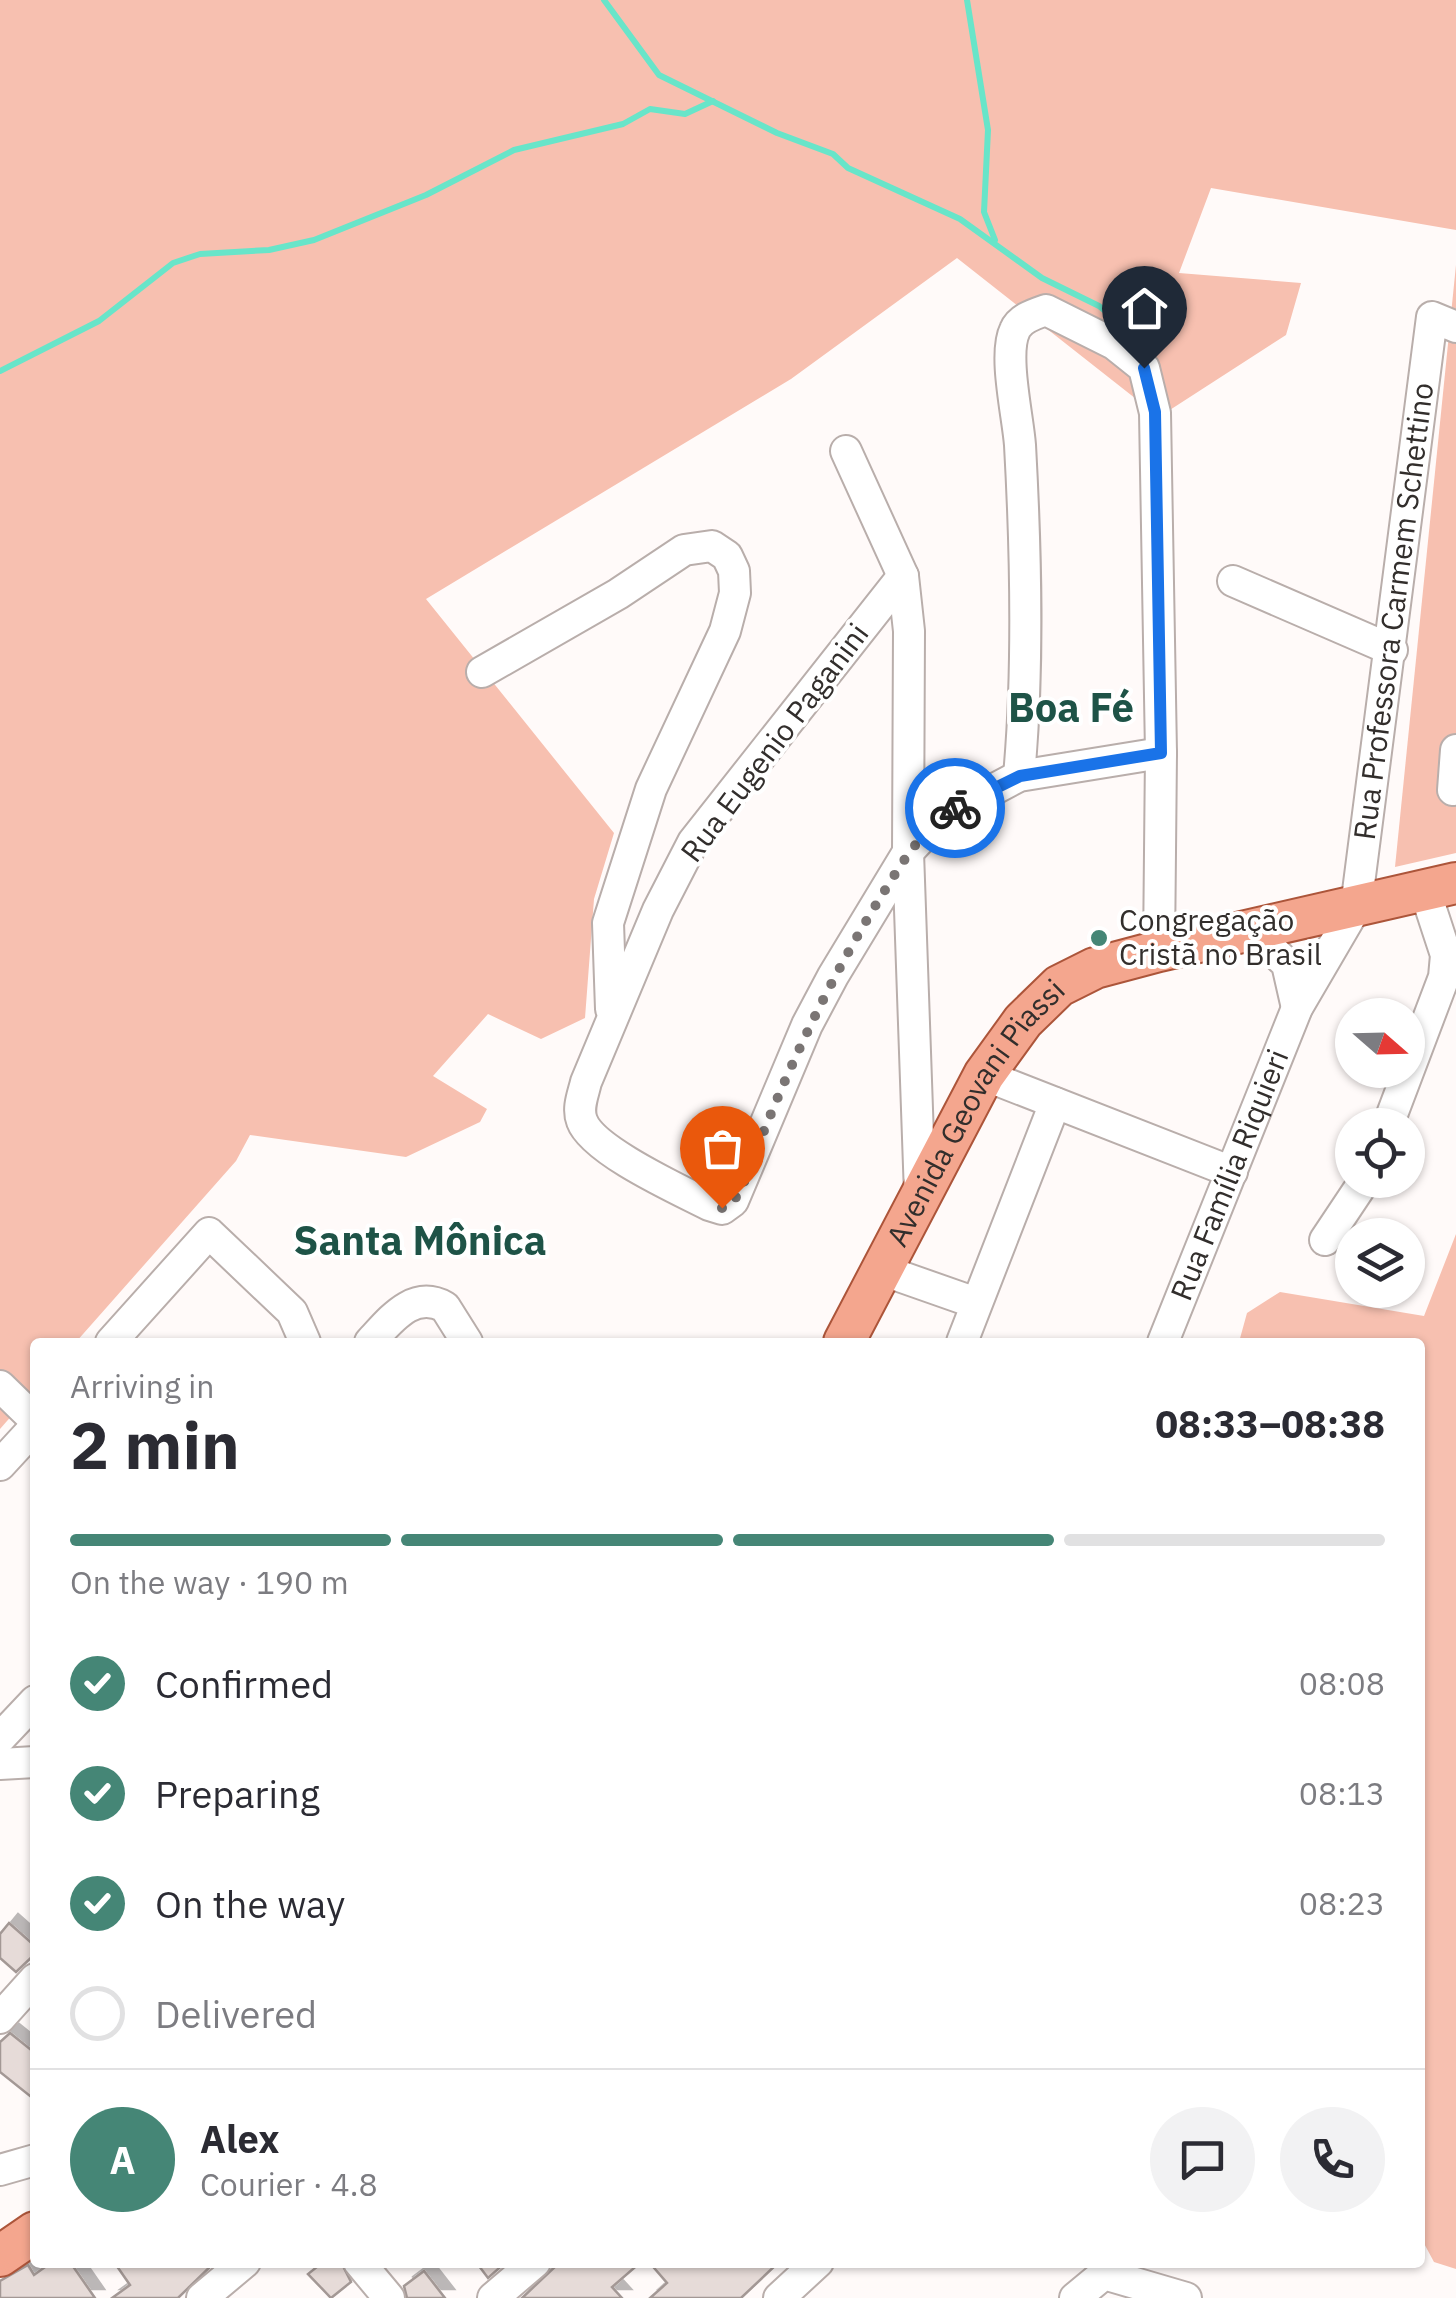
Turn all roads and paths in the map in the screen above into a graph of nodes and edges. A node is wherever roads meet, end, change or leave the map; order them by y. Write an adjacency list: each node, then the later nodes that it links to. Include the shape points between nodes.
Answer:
1 (1444, 322): 5 (street, Rua Professora Carmem Schettino)
2 (846, 451): 3 (street)
3 (904, 576): 11 (street); 18 (street, Rua Eugenio Paganini, via 694,842)
4 (1234, 581): 5 (street)
5 (1392, 650): 13 (street, Rua Professora Carmem Schettino)
6 (482, 672): 18 (street, via 684,550 712,546 734,570 725,631 651,789 608,923)
7 (1456, 750): 10 (street)
8 (1161, 753): 9 (street); 9 (street, via 1155,412 1144,368 1114,344 1046,310 1015,329 1011,352 1024,603); 15 (street)
9 (1020, 776): 11 (street, via 940,818)
10 (1453, 790)
11 (908, 852): 18 (street, Rua Eugenio Paganini, via 807,1026 734,1201 722,1208 604,1144 584,1126 579,1110 586,1082); 23 (street)
12 (1440, 887): 13 (main road, Avenida Geovani Piassi); 16 (street)
13 (1356, 907): 14 (main road, Avenida Geovani Piassi); 17 (street, Rua Família Riquieri)
14 (1251, 930): 15 (main road, Avenida Geovani Piassi); 17 (street, via 1288,964)
15 (1159, 951): 19 (main road, Avenida Geovani Piassi, via 1095,968 1059,986)
16 (1451, 956): 21 (street)
17 (1297, 1008): 22 (street, Rua Família Riquieri)
18 (612, 1016)
19 (984, 1075): 20 (street); 23 (main road, Avenida Geovani Piassi)
20 (1055, 1104): 22 (street); 27 (street)
21 (1394, 1108)
22 (1232, 1172): 34 (street, Rua Família Riquieri)
23 (920, 1197): 26 (main road, Avenida Geovani Piassi)
24 (1353, 1198): 25 (street)
25 (1325, 1240)
26 (882, 1270): 27 (street); 32 (main road, Avenida Geovani Piassi)
27 (976, 1303): 33 (street)
28 (115, 1338): 29 (street, via 210,1233 292,1312)
29 (303, 1338)
30 (374, 1338): 31 (street, via 407,1306 424,1300 445,1307)
31 (464, 1338)
32 (846, 1338)
33 (963, 1338)
34 (1165, 1338)
35 (0, 1386): 36 (street)
36 (30, 1418)
37 (30, 1429): 38 (street)
38 (0, 1465)
39 (30, 1706): 40 (street)
40 (0, 1738)
41 (30, 1762): 42 (street)
42 (0, 1764)
43 (30, 1985): 44 (street)
44 (0, 2018)
45 (30, 2161): 46 (street)
46 (0, 2170)
47 (30, 2235): 48 (main road)
48 (0, 2256)
49 (237, 2268): 54 (street)
50 (363, 2268): 55 (street)
51 (528, 2268): 56 (street)
52 (812, 2268): 57 (street)
53 (1107, 2268): 58 (street); 59 (street)
54 (202, 2298)
55 (389, 2298)
56 (493, 2298)
57 (779, 2298)
58 (1075, 2298)
59 (1186, 2298)

